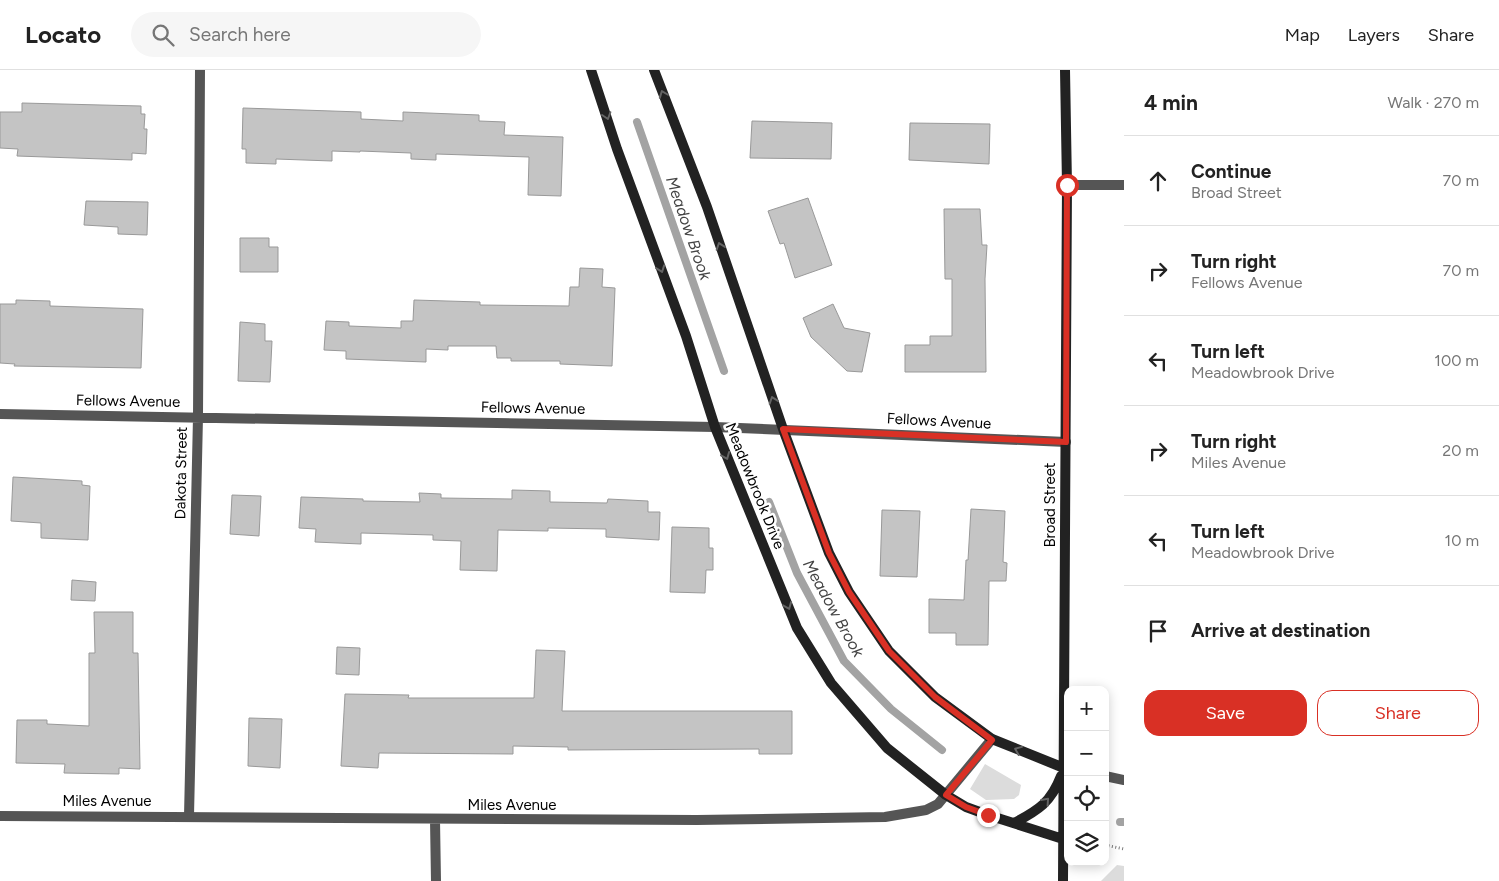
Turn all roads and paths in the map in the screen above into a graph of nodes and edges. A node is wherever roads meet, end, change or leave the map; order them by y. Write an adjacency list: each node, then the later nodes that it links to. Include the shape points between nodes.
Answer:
1 (200, 70): 8 (street, Dakota Street)
2 (591, 70): 9 (street, Meadowbrook Drive, one-way to 9, via 686,336)
3 (654, 70): 10 (street, one-way to 3, via 707,207)
4 (1065, 70): 5 (street, Broad Street)
5 (1067, 185): 6 (street); 11 (street, Broad Street)
6 (1124, 185)
7 (0, 414): 8 (street, Fellows Avenue)
8 (198, 417): 9 (street, Fellows Avenue); 21 (street, Dakota Street)
9 (714, 427): 10 (street, Fellows Avenue); 19 (street, Meadowbrook Drive, one-way to 19, via 797,628 831,683 887,748)
10 (783, 429): 11 (street, Fellows Avenue); 13 (street, via 829,553 849,592 889,651 935,697)
11 (1066, 442): 12 (street, Broad Street)
12 (1066, 731)
13 (992, 740): 14 (street, one-way to 13); 19 (street, Miles Avenue)
14 (1064, 767)
15 (1064, 772): 23 (street, one-way to 15, via 1036,812 1055,790)
16 (1066, 776): 24 (street, Broad Street)
17 (1109, 777): 18 (street)
18 (1124, 780)
19 (946, 795): 22 (street, Miles Avenue, via 926,810 885,817); 23 (street, Meadowbrook Drive, via 966,807)
20 (0, 816): 21 (street, Miles Avenue)
21 (189, 816): 22 (street, Miles Avenue)
22 (435, 820): 27 (street)
23 (1014, 823): 24 (street, Meadowbrook Drive)
24 (1063, 838): 28 (street, Broad Street)
25 (1109, 847): 26 (path)
26 (1124, 849)
27 (436, 881)
28 (1063, 881)

